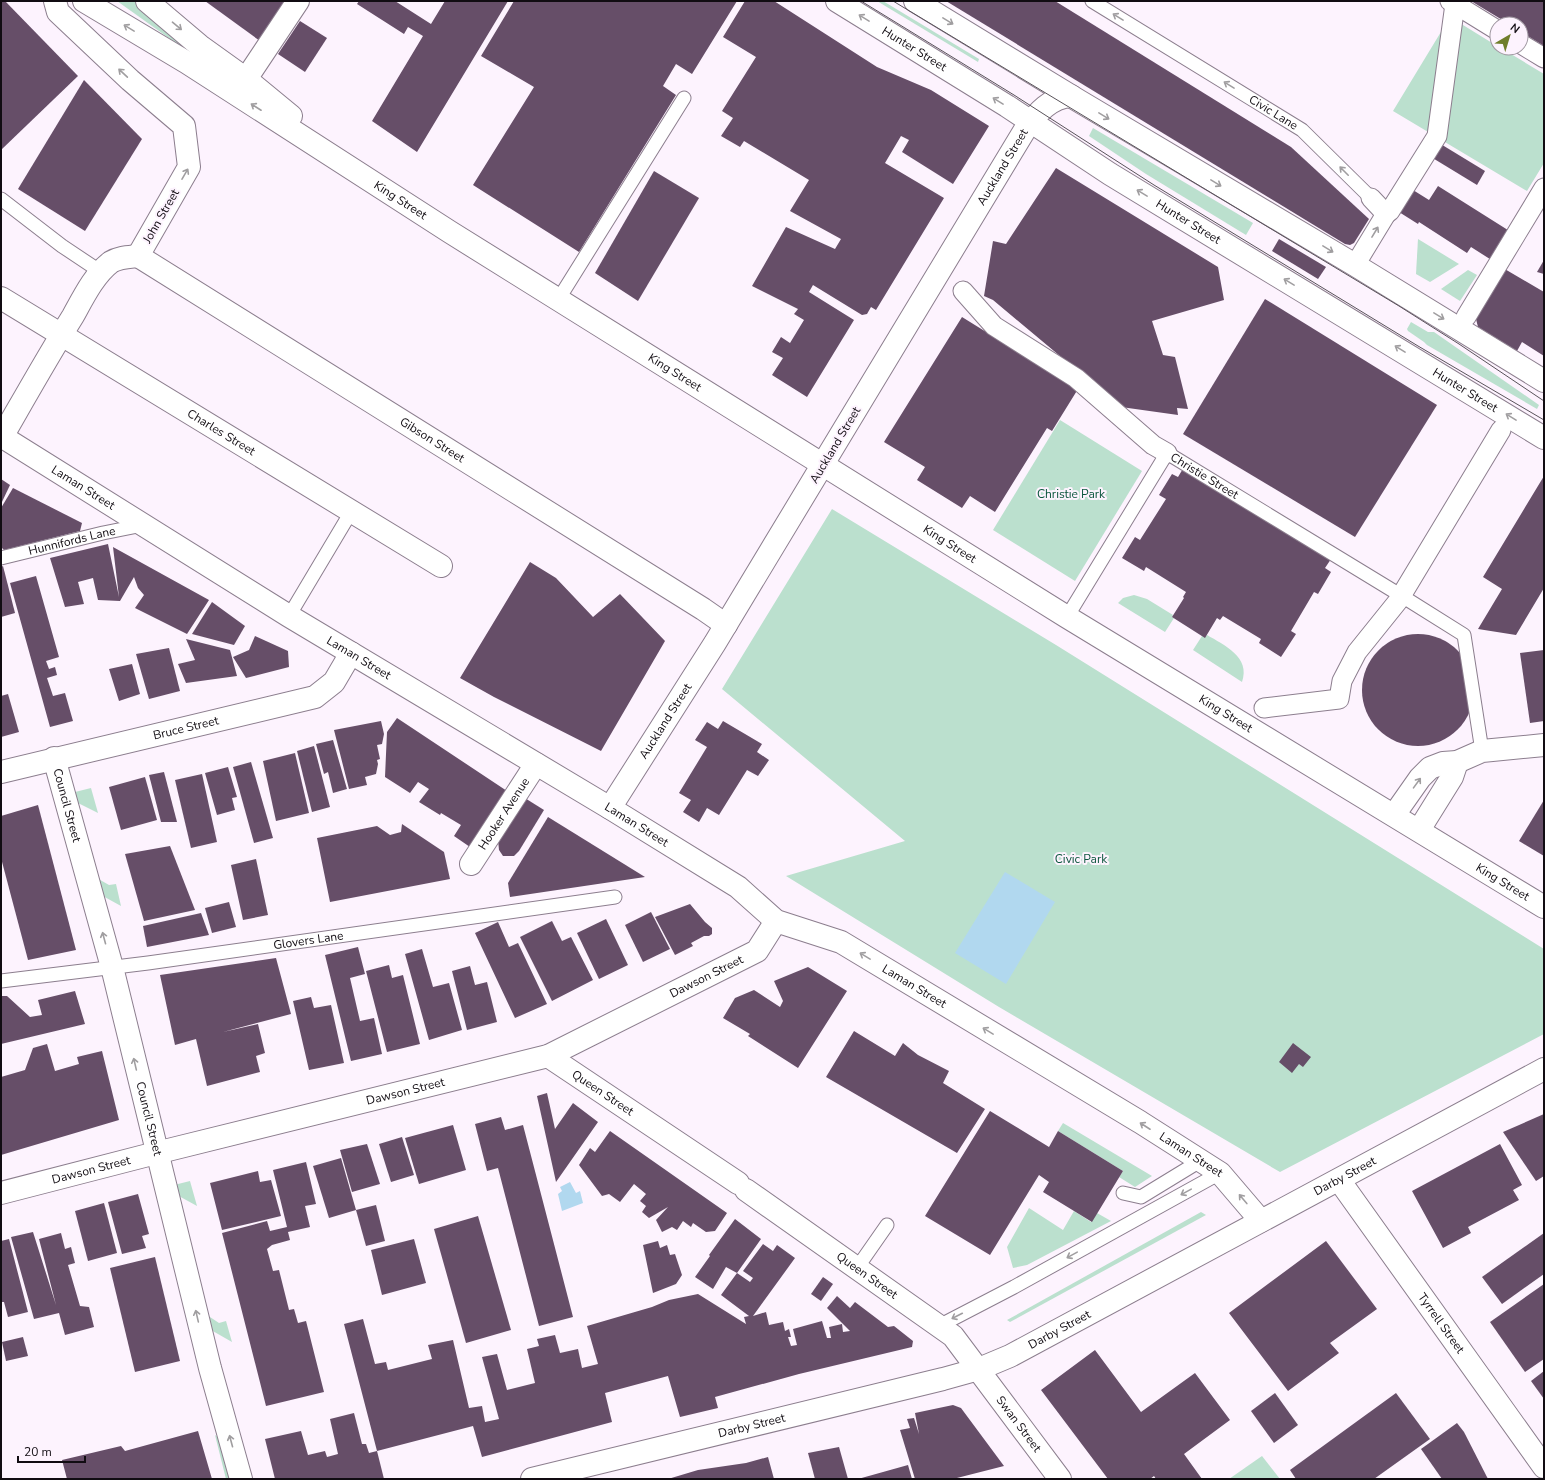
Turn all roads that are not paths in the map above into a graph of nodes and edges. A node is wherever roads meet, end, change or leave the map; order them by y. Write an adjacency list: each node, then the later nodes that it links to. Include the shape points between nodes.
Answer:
1 (55, 1): 21 (street, John Street, one-way to 1, via 189,167 184,126 130,80 58,12)
2 (84, 1): 16 (street, King Street, one-way to 2, via 186,62)
3 (147, 1): 12 (street, King Street, one-way to 12, via 200,46)
4 (298, 1): 12 (street)
5 (837, 1): 15 (street, Hunter Street, one-way to 5)
6 (915, 1): 13 (street, one-way to 13)
7 (1092, 1): 18 (lane, Civic Lane, one-way to 7, via 1302,130)
8 (1454, 2): 9 (street); 20 (street, via 1437,136)
9 (1489, 25)
10 (1529, 49): 11 (street)
11 (1544, 58)
12 (246, 78): 16 (street, King Street)
13 (1071, 96): 15 (street, Auckland Street, via 1053,101); 22 (street, one-way to 22)
14 (684, 98): 26 (lane)
15 (1031, 122): 32 (street, Hunter Street, one-way to 15, via 1110,174); 34 (street, Auckland Street)
16 (359, 174): 26 (street, King Street)
17 (1544, 188): 27 (street)
18 (1371, 198): 20 (street, Civic Lane)
19 (1, 199): 23 (lane)
20 (1386, 214): 22 (street, one-way to 20)
21 (138, 256): 23 (street, John Street, via 112,261); 42 (street, Gibson Street)
22 (1355, 265): 29 (street, one-way to 29)
23 (101, 272): 28 (street, John Street)
24 (963, 291): 33 (street, via 994,326 1076,378 1154,445)
25 (1, 298): 28 (street, Charles Street)
26 (558, 300): 34 (street, King Street)
27 (1466, 317)
28 (61, 335): 31 (street, John Street); 35 (street, Charles Street)
29 (1544, 381)
30 (1501, 430): 39 (street, via 1425,554)
31 (1, 437): 36 (street, Laman Street)
32 (1544, 438)
33 (1167, 453): 39 (lane, Christie Street); 41 (lane, Christie Street)
34 (822, 464): 41 (street, King Street); 42 (street, Auckland Street)
35 (351, 512): 38 (street, Charles Street); 40 (lane)
36 (143, 525): 37 (lane, Hunnifords Lane); 40 (street, Laman Street)
37 (1, 558)
38 (441, 566)
39 (1403, 597): 44 (street, via 1357,652 1342,681 1339,699); 45 (lane, Christie Street, via 1464,635)
40 (289, 616): 43 (street, Laman Street)
41 (1067, 617): 52 (street, King Street)
42 (726, 625): 51 (street, Auckland Street)
43 (351, 653): 47 (street, Bruce Street, via 334,682 315,697); 49 (street, Laman Street)
44 (1264, 708)
45 (1481, 743): 46 (street); 48 (street)
46 (1544, 745)
47 (54, 758): 50 (street, Bruce Street); 58 (street, Council Street, one-way to 47)
48 (1457, 762): 52 (street, one-way to 48, via 1430,768 1444,762); 53 (street, via 1452,777)
49 (536, 764): 51 (street, Laman Street); 54 (street, Hooker Avenue)
50 (1, 772)
51 (610, 808): 57 (street, Laman Street, via 738,887)
52 (1394, 815): 53 (street, King Street)
53 (1419, 830): 56 (street, King Street)
54 (471, 864)
55 (616, 897): 58 (lane, Glovers Lane)
56 (1544, 908)
57 (776, 921): 61 (street, Dawson Street, via 757,951); 65 (street, Laman Street, one-way to 57, via 1140,1122 841,942)
58 (112, 967): 59 (lane, Glovers Lane); 64 (street, Council Street, one-way to 58)
59 (1, 981)
60 (1544, 1055): 63 (street)
61 (548, 1056): 64 (street, Dawson Street); 72 (street, Queen Street)
62 (1544, 1069): 63 (street, Darby Street)
63 (1524, 1080): 67 (street, Darby Street)
64 (156, 1153): 68 (street, Dawson Street); 76 (street, Council Street, one-way to 64)
65 (1200, 1161): 66 (street, Laman Street); 69 (lane, via 1141,1197)
66 (1220, 1174): 70 (street, Laman Street, one-way to 66); 73 (lane, one-way to 73)
67 (1339, 1180): 70 (street, Darby Street); 75 (street, Tyrrell Street)
68 (1, 1193)
69 (1123, 1193)
70 (1261, 1221): 74 (street, Darby Street, via 1016,1353)
71 (887, 1225): 72 (lane)
72 (857, 1268): 73 (street, Queen Street)
73 (939, 1326): 74 (street, Queen Street, via 953,1336)
74 (978, 1369): 77 (street, Darby Street); 78 (street, Swan Street)
75 (1544, 1467)
76 (241, 1479)
77 (532, 1479)
78 (1060, 1479)

